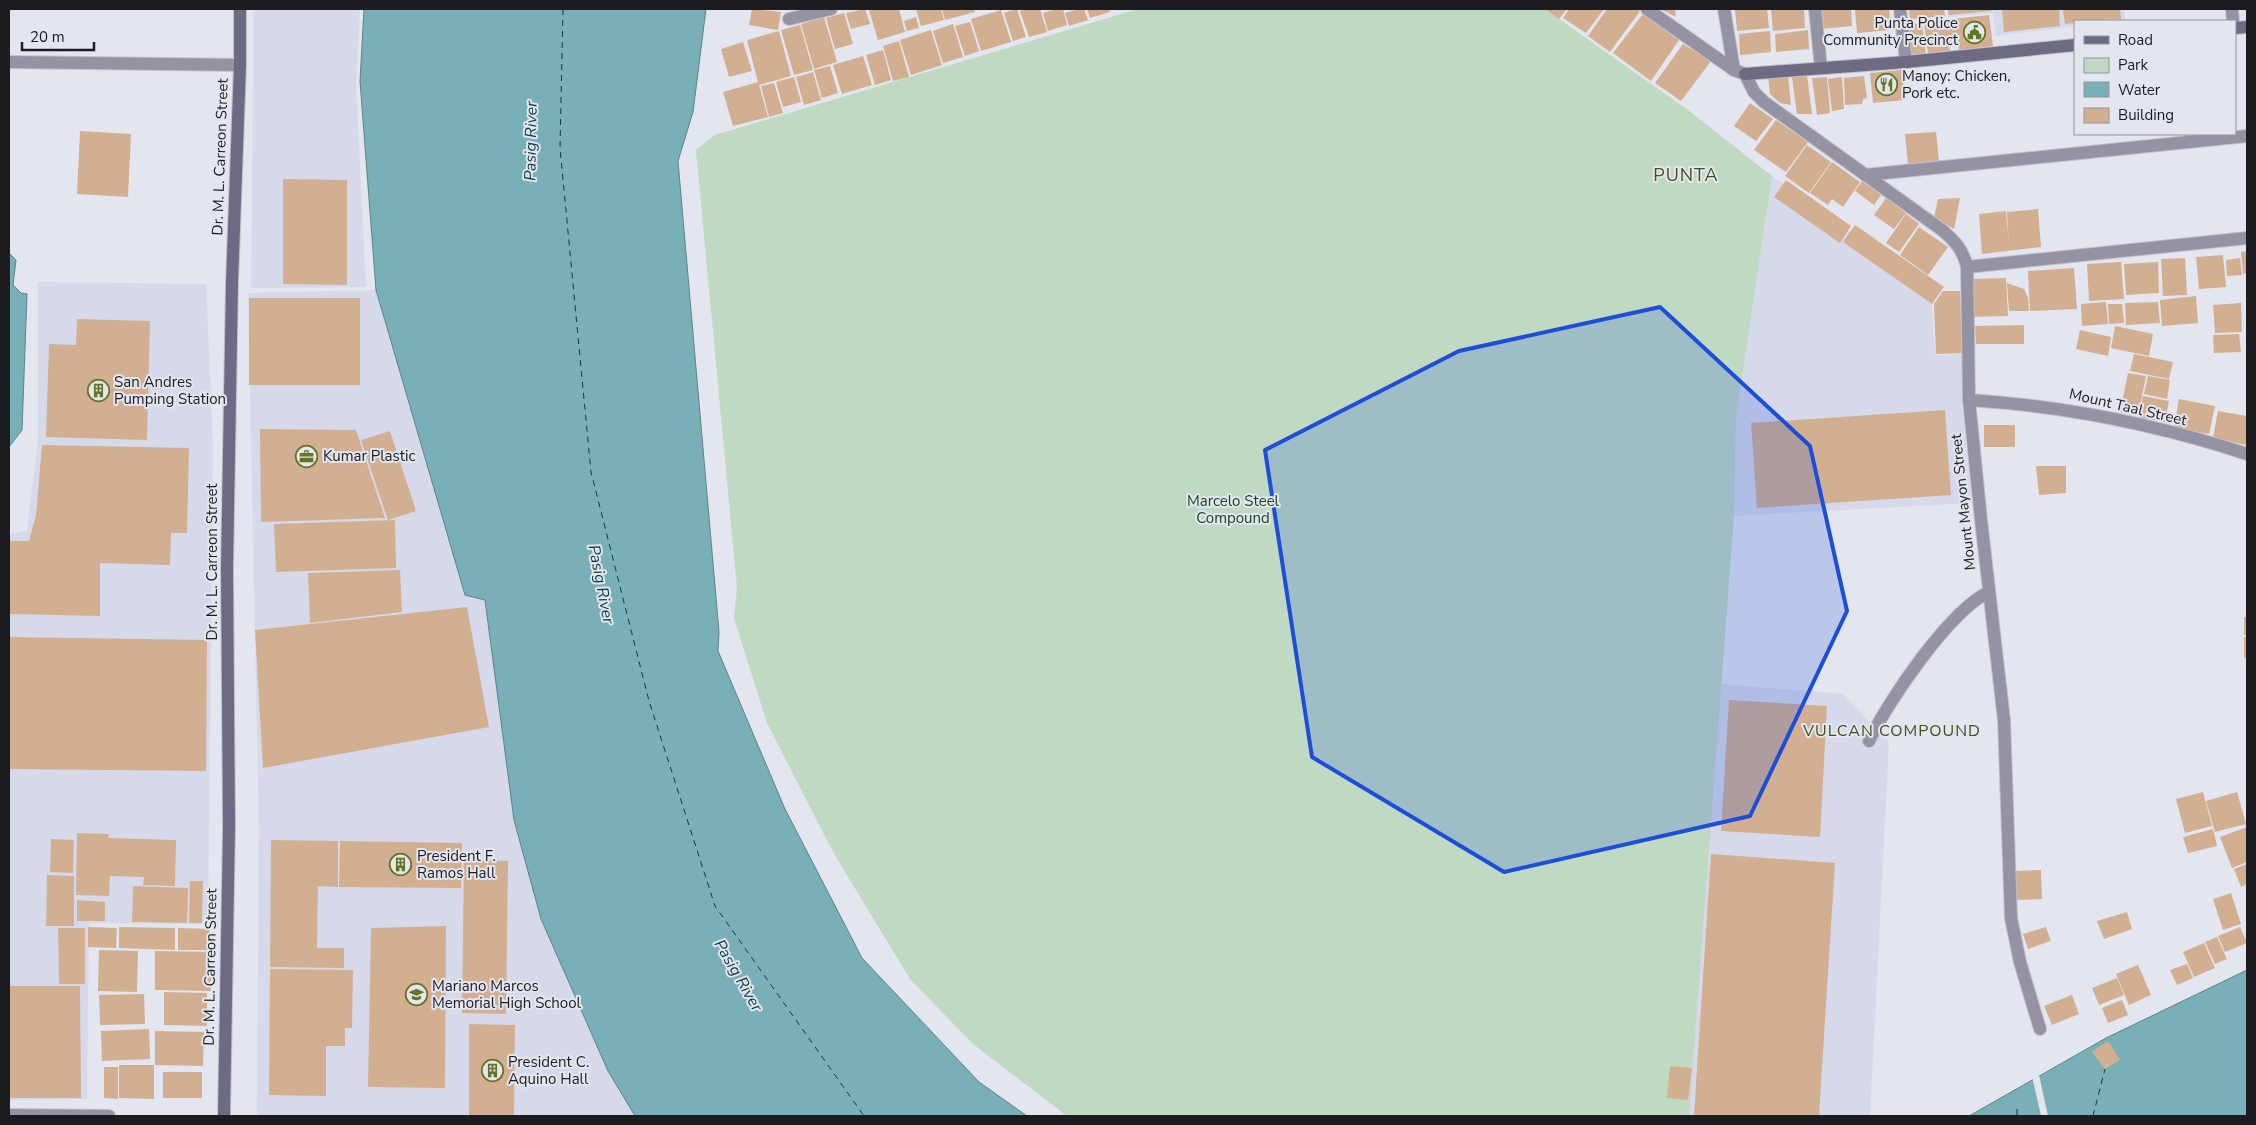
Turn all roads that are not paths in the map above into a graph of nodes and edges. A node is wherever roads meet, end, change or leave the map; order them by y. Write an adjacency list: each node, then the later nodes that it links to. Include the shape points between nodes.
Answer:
1 (240, 9): 11 (main road, Dr. M. L. Carreon Street)
2 (831, 9): 7 (street)
3 (1647, 9): 13 (street)
4 (1724, 9): 13 (street)
5 (1815, 9): 12 (street)
6 (1900, 9): 10 (street)
7 (789, 19)
8 (2074, 44): 10 (main road)
9 (9, 62): 11 (street)
10 (1906, 62): 12 (main road)
11 (240, 65): 25 (main road, Dr. M. L. Carreon Street, via 227,558 229,827)
12 (1821, 68): 13 (main road)
13 (1740, 72): 15 (street, Mount Mayon Street, via 1764,102)
14 (2247, 136): 15 (street)
15 (1865, 175): 17 (street, Mount Mayon Street, via 1955,242)
16 (2247, 238): 17 (street)
17 (1967, 267): 18 (street, Mount Mayon Street)
18 (1970, 400): 19 (street, Mount Taal Street, via 2025,404 2105,416); 20 (street, Mount Mayon Street)
19 (2247, 454)
20 (1989, 592): 21 (street, via 1967,605 1941,635 1892,700); 22 (street, Mount Mayon Street, via 2004,720 2011,918)
21 (1869, 741)
22 (2040, 1029)
23 (9, 1115): 24 (street)
24 (109, 1116)
25 (224, 1116)

